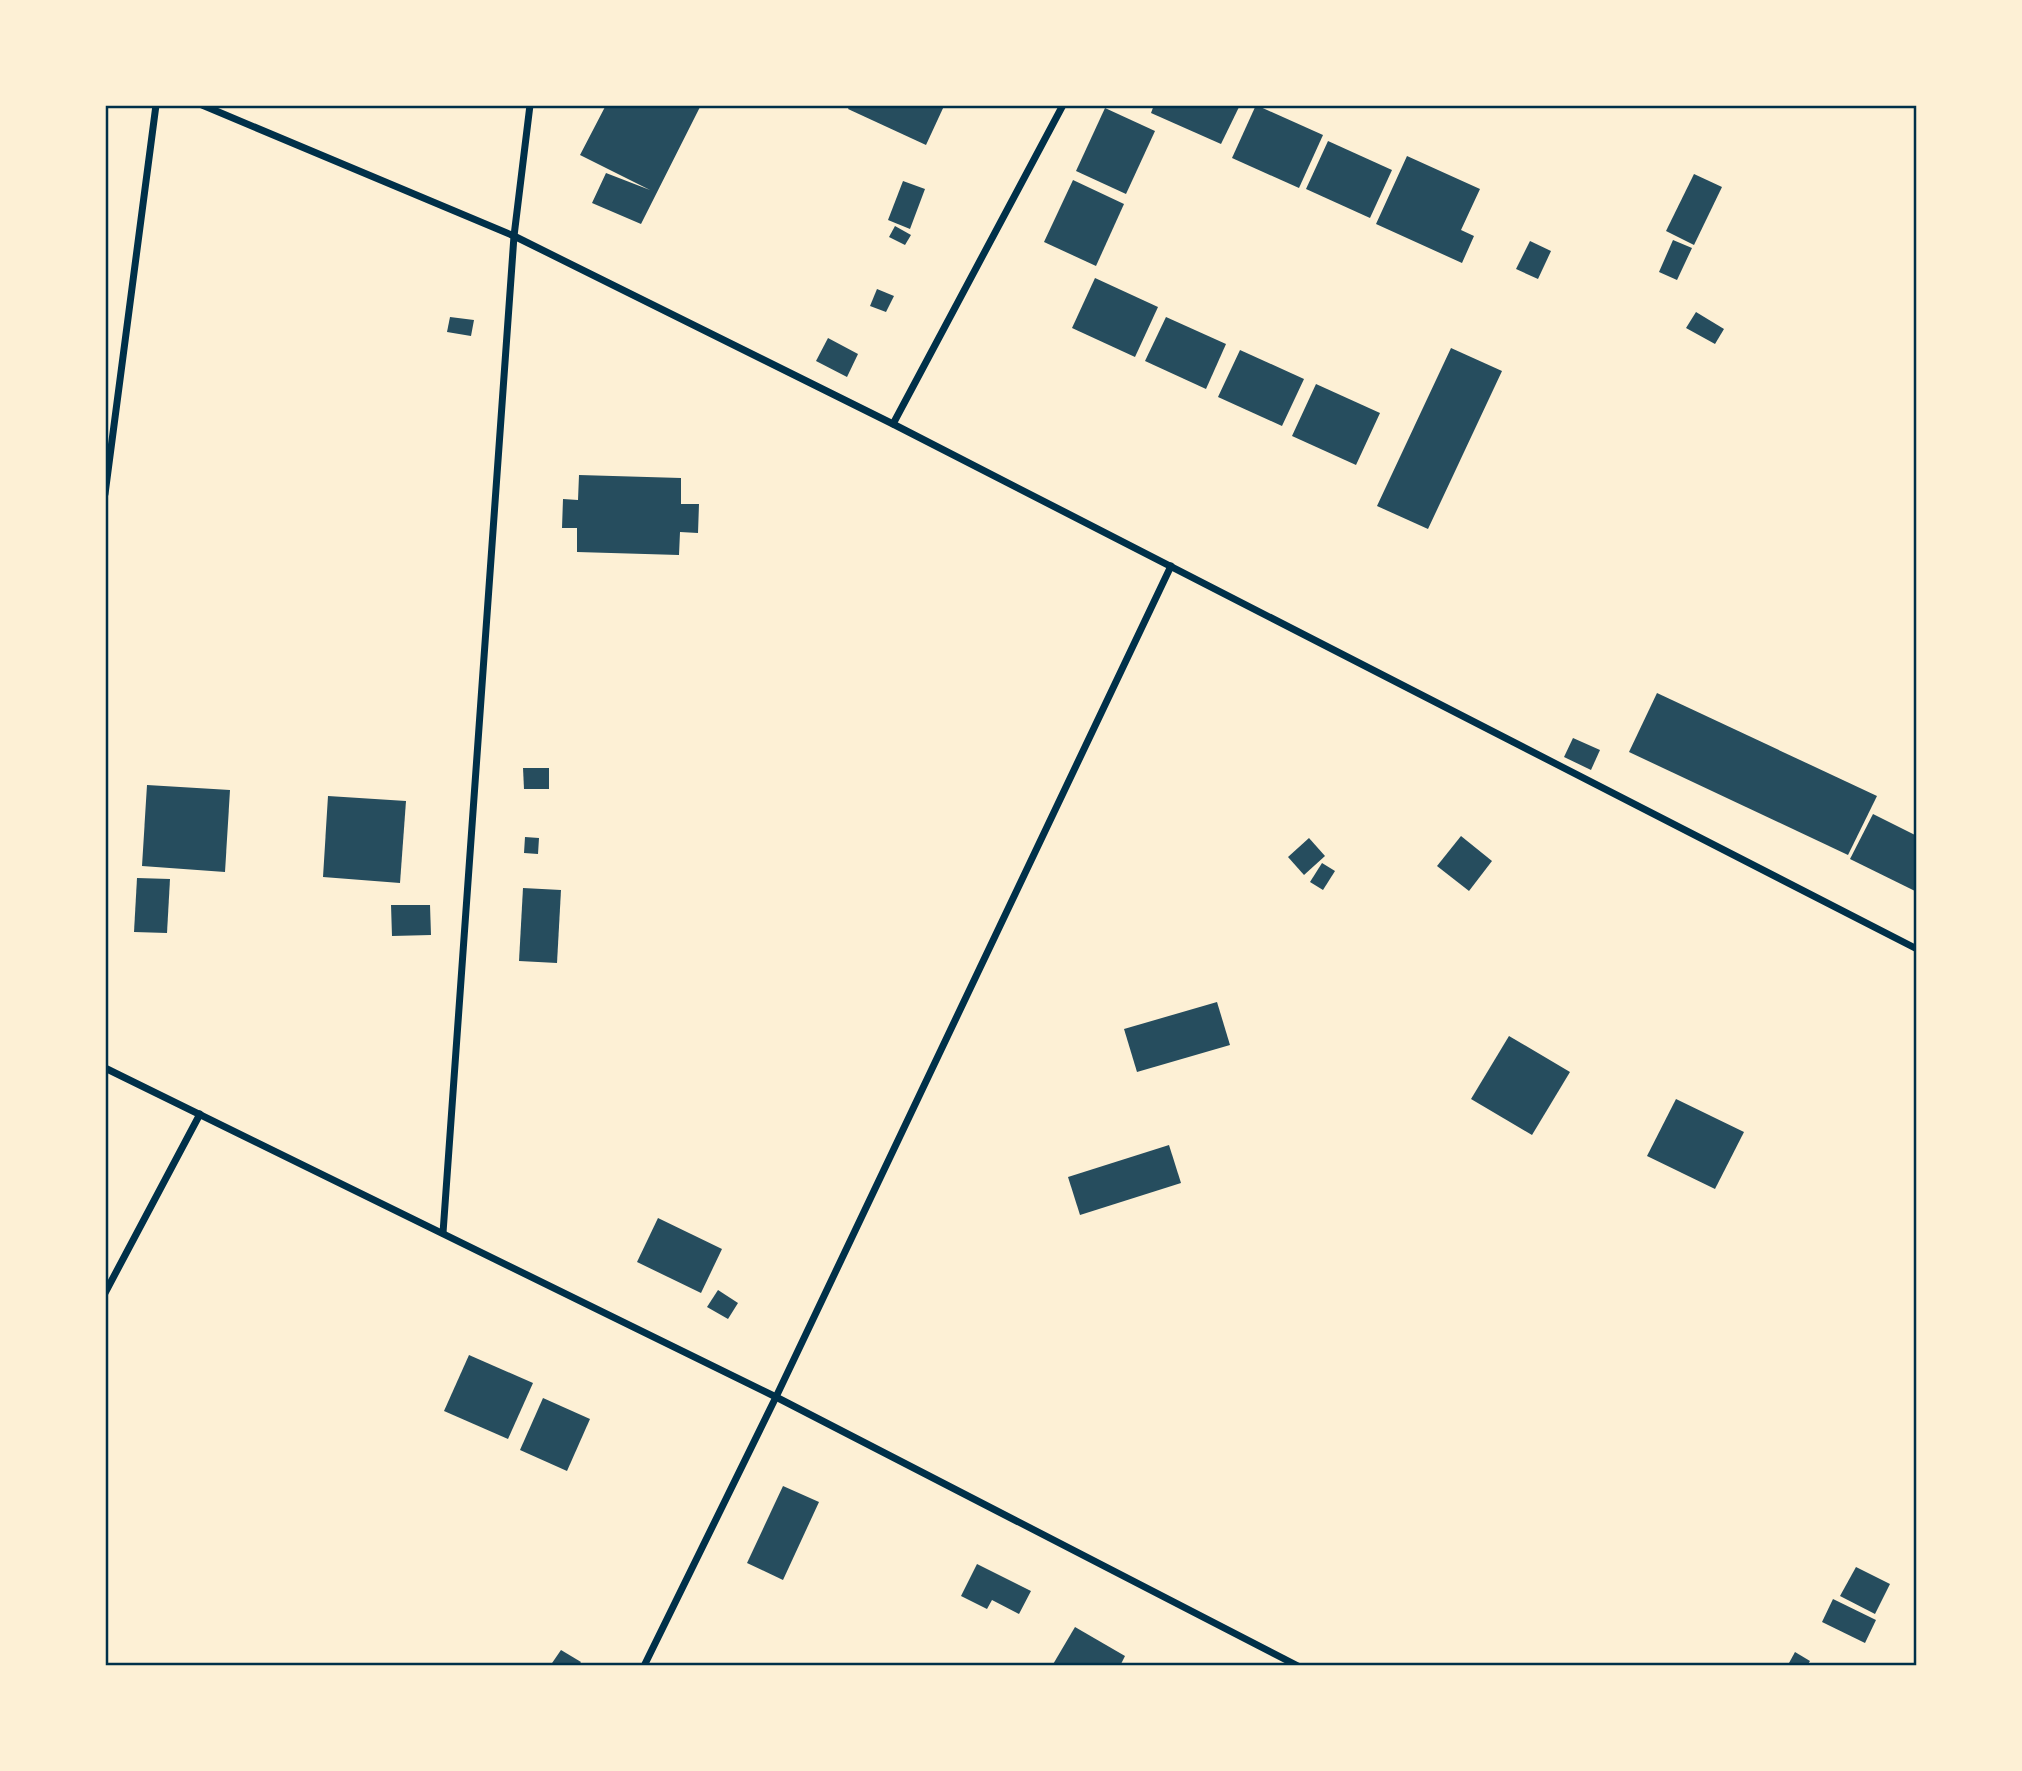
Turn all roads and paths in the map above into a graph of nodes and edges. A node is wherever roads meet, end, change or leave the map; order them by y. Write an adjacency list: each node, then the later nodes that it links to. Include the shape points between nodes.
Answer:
1 (156, 105): 7 (street)
2 (202, 105): 5 (street)
3 (530, 105): 5 (street)
4 (1063, 105): 6 (street)
5 (514, 236): 6 (street); 12 (street)
6 (893, 424): 8 (street)
7 (105, 494)
8 (1171, 566): 9 (street); 14 (street)
9 (1917, 949)
10 (105, 1068): 11 (street)
11 (200, 1114): 12 (street); 13 (street)
12 (443, 1233): 14 (street)
13 (105, 1293)
14 (776, 1397): 15 (street); 16 (street)
15 (644, 1666)
16 (1298, 1666)

